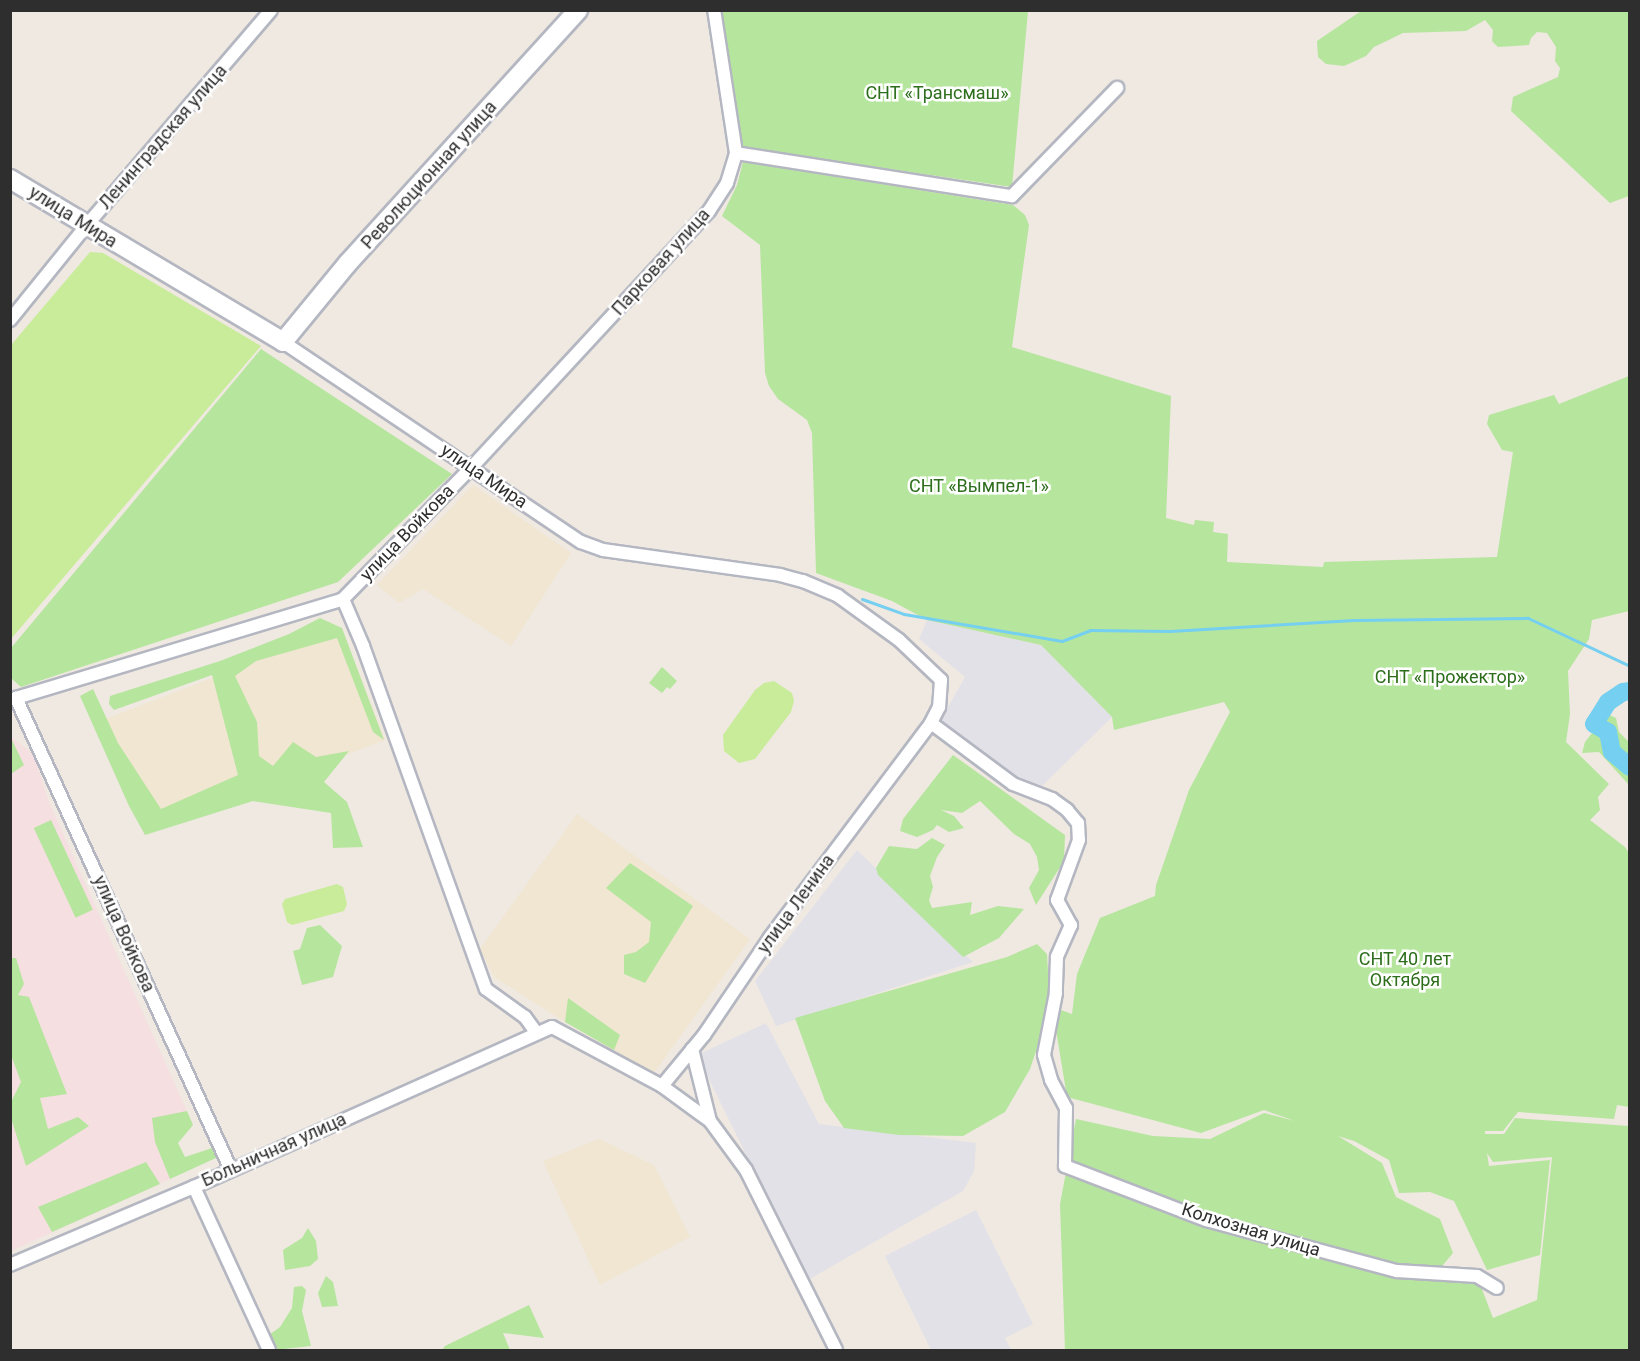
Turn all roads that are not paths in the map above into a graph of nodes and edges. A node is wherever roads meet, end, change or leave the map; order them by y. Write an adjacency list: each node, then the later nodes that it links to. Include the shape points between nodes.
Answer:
1 (271, 10): 7 (street, Ленинградская улица)
2 (578, 10): 9 (street, Революционная улица, via 348,263)
3 (714, 10): 5 (street, Парковая улица)
4 (1117, 88): 5 (street, via 1012,196)
5 (736, 153): 10 (street, Парковая улица, via 727,183 709,211)
6 (10, 179): 7 (street, улица Мира)
7 (86, 226): 8 (street, Ленинградская улица); 9 (street, улица Мира)
8 (10, 320)
9 (284, 342): 10 (street, улица Мира)
10 (471, 468): 11 (street, улица Войкова); 13 (street, улица Мира, via 582,542 603,550 780,574 838,596 899,640 941,680 939,707)
11 (343, 599): 12 (street, улица Войкова); 14 (street, via 486,989 525,1017)
12 (13, 696): 18 (street, улица Войкова)
13 (931, 723): 15 (street, улица Ленина); 21 (street, Колхозная улица, via 1013,784 1052,799 1078,823 1079,840 1057,900 1071,925 1057,957 1056,993 1044,1055 1051,1080 1066,1108 1065,1166 1206,1221 1397,1271 1477,1276)
14 (536, 1032): 16 (street, via 552,1027); 18 (street, Больничная улица)
15 (692, 1049): 16 (street, улица Ленина); 17 (street)
16 (662, 1086): 17 (street)
17 (710, 1121): 23 (street, via 746,1170)
18 (231, 1170): 19 (street, Больничная улица)
19 (194, 1187): 20 (street, Больничная улица); 22 (street)
20 (10, 1265)
21 (1497, 1288)
22 (269, 1350)
23 (836, 1350)

